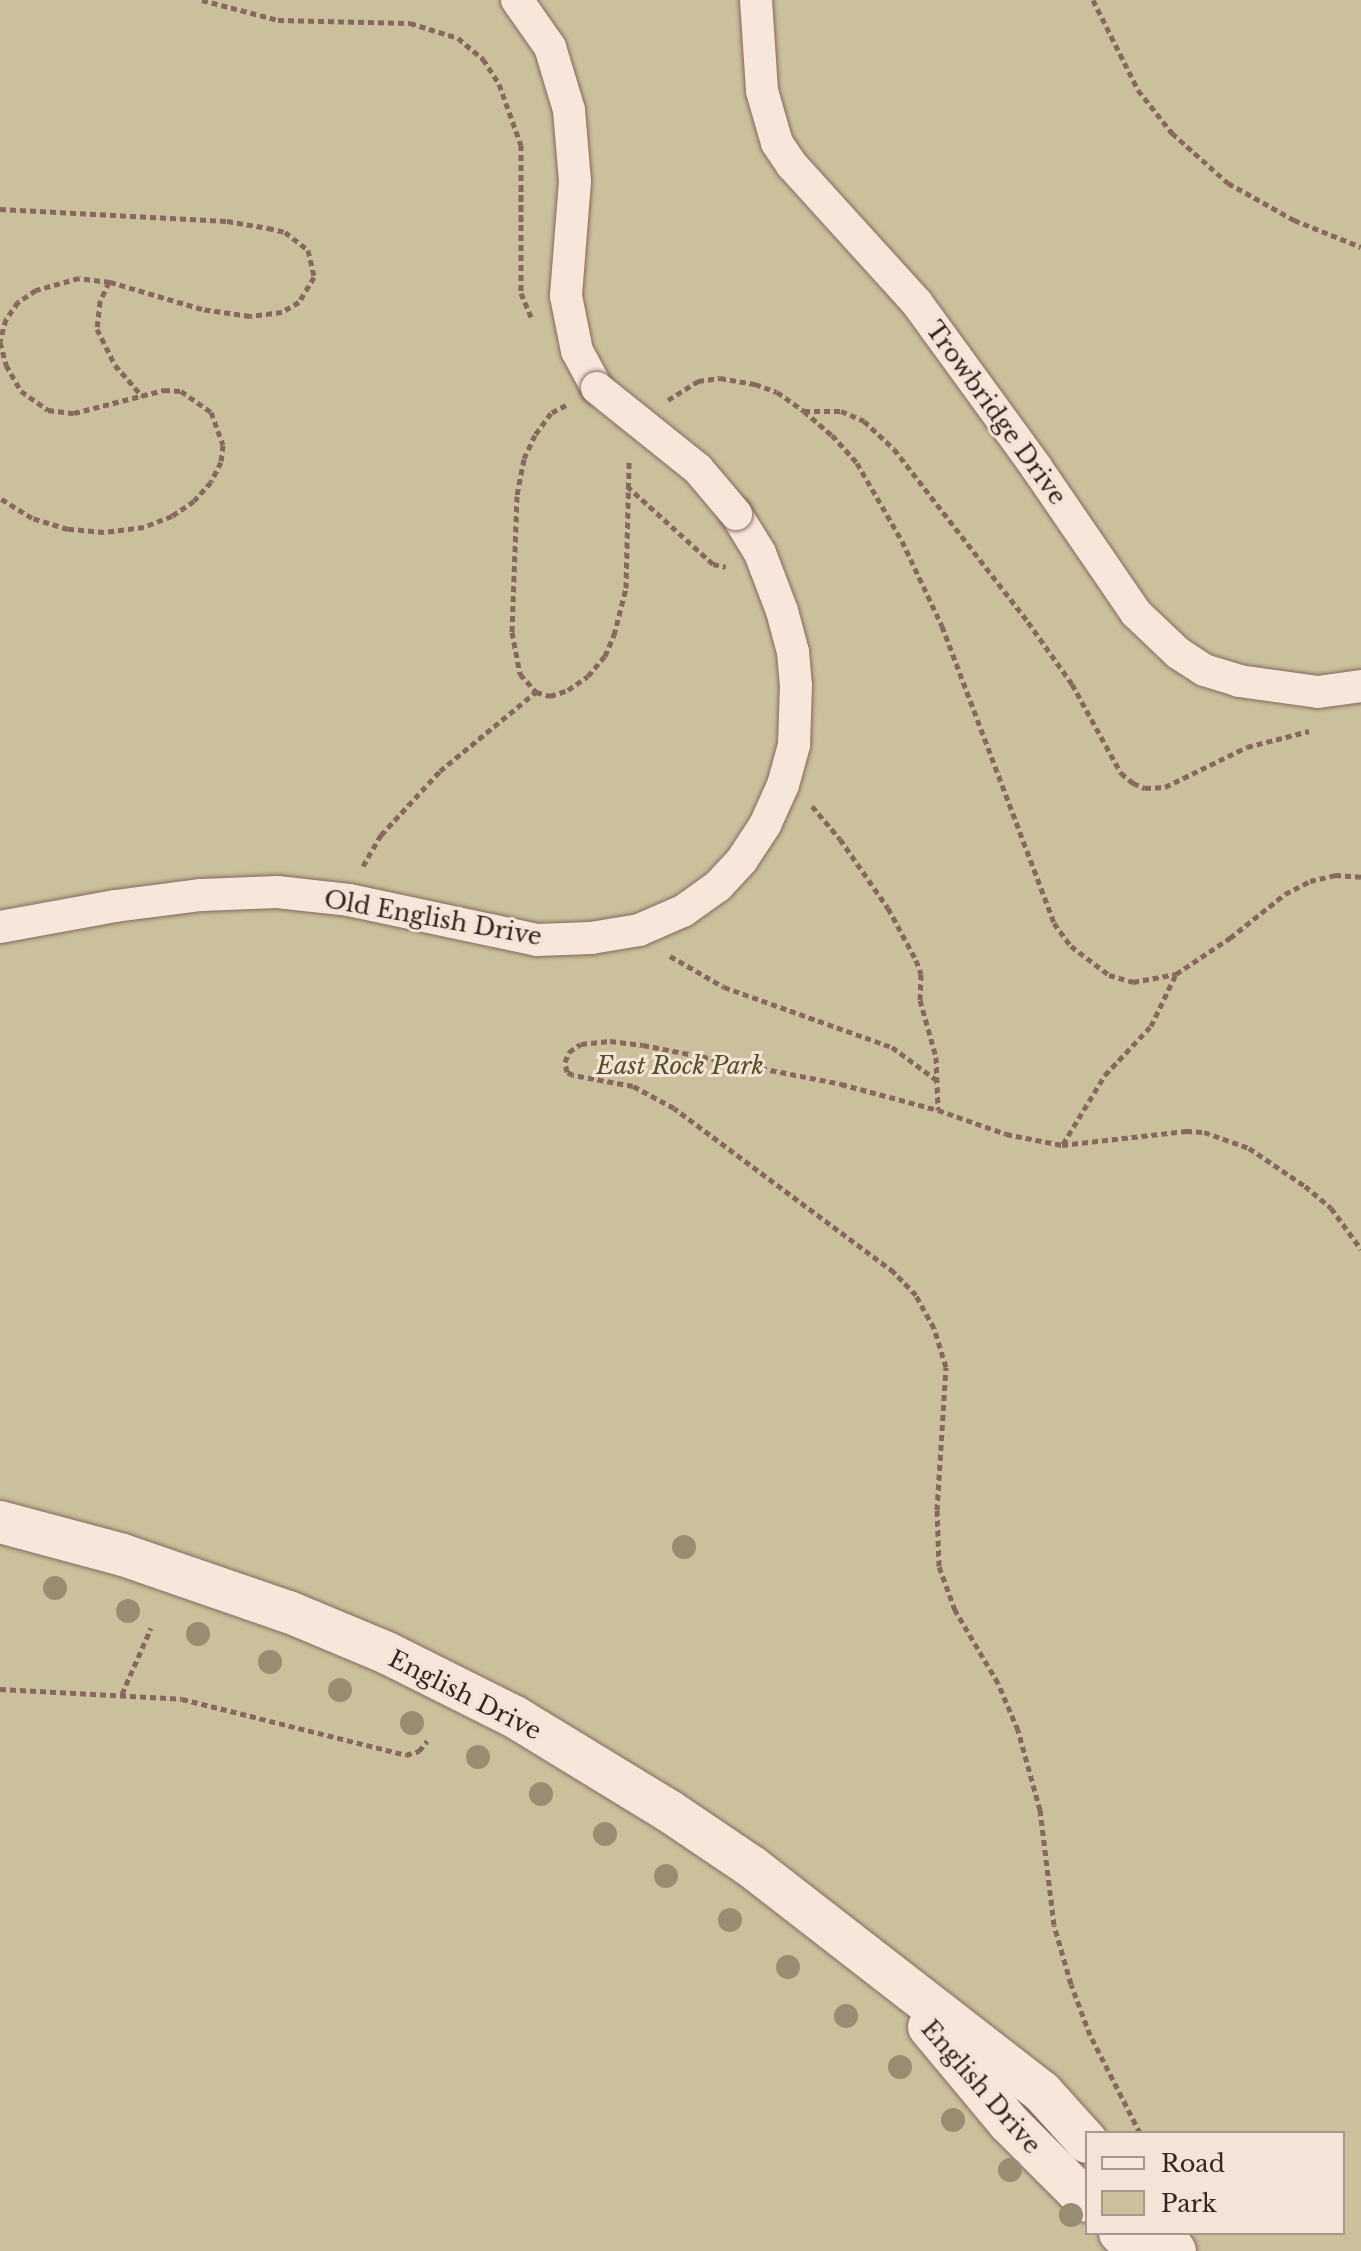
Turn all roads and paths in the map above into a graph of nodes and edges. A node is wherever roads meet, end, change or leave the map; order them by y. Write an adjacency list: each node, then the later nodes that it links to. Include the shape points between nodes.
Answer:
1 (202, 0): 8 (path, via 278,20 410,23 458,38 483,59 499,84 521,145 525,308 540,324)
2 (517, 0): 8 (street, Old English Drive, via 550,47 569,110 575,181 566,261)
3 (756, 0): 18 (street, Trowbridge Drive, via 762,91 777,143 917,303 1136,613 1204,670 1239,681 1318,692)
4 (1093, 0): 6 (path, via 1138,90 1172,133 1228,183 1294,220)
5 (0, 209): 7 (path, via 259,226 298,240 313,260 314,277 299,302 282,312 250,316 202,309)
6 (1361, 247)
7 (110, 282): 9 (path, via 79,278 36,290 18,302); 11 (path, via 100,301 97,329 120,372)
8 (570, 324): 10 (street, Old English Drive)
9 (0, 341): 11 (path, via 21,391 48,410 74,413)
10 (597, 388): 17 (street, Old English Drive, bridge, via 698,469); 19 (path, via 551,413 524,459 515,525 512,632 520,674)
11 (142, 396): 16 (path, via 164,390 197,399 211,412 223,445 211,482 172,516 144,527 68,529 32,518)
12 (662, 406): 13 (path, via 698,381 720,378 777,392)
13 (804, 411): 20 (path, via 841,411 864,421 894,449 1037,634 1072,684 1121,773 1133,783 1165,787 1247,747); 26 (path, via 857,463 902,541 942,626 1054,923 1071,946 1109,975 1133,982)
14 (631, 454): 15 (path)
15 (626, 485): 17 (path, via 713,564 734,567); 19 (path, via 626,588 610,645 588,676 568,690 550,696)
16 (0, 498)
17 (760, 553): 21 (street, Old English Drive, via 793,652 797,713)
18 (1361, 686)
19 (536, 692): 23 (path, via 408,804 374,846)
20 (1319, 729)
21 (783, 785): 25 (street, Old English Drive, via 765,825 718,886 683,911); 27 (path, via 804,798 840,839 916,960)
22 (1361, 877): 26 (path, via 1335,875 1285,894)
23 (349, 900): 24 (street, Old English Drive, via 277,892 201,895); 25 (street, Old English Drive, via 537,940)
24 (0, 927)
25 (639, 930): 27 (path, via 664,953 724,987 892,1047)
26 (1176, 974): 29 (path, via 1151,1026 1105,1075)
27 (939, 1082): 28 (path)
28 (938, 1110): 29 (path, via 1006,1134); 37 (path, via 841,1084 610,1041 581,1044 565,1062 573,1075 633,1086 674,1108 894,1272 916,1295 934,1328 946,1367 939,1566 955,1610 998,1683 1018,1730 1040,1810 1054,1925 1071,1984 1090,2035)
29 (1062, 1145): 30 (path, via 1186,1131 1224,1137 1305,1186 1331,1208)
30 (1361, 1249)
31 (0, 1522): 36 (street, English Drive, via 123,1555 289,1612 387,1653 515,1717 717,1843)
32 (151, 1628): 34 (path)
33 (0, 1689): 34 (path)
34 (122, 1694): 35 (path, via 182,1699 406,1755)
35 (427, 1741)
36 (879, 1968): 38 (street, English Drive, via 1042,2092); 39 (street, English Drive, via 1009,2123)
37 (1139, 2131)
38 (1085, 2140)
39 (1085, 2199)
40 (1122, 2235): 41 (street)
41 (1139, 2251)

